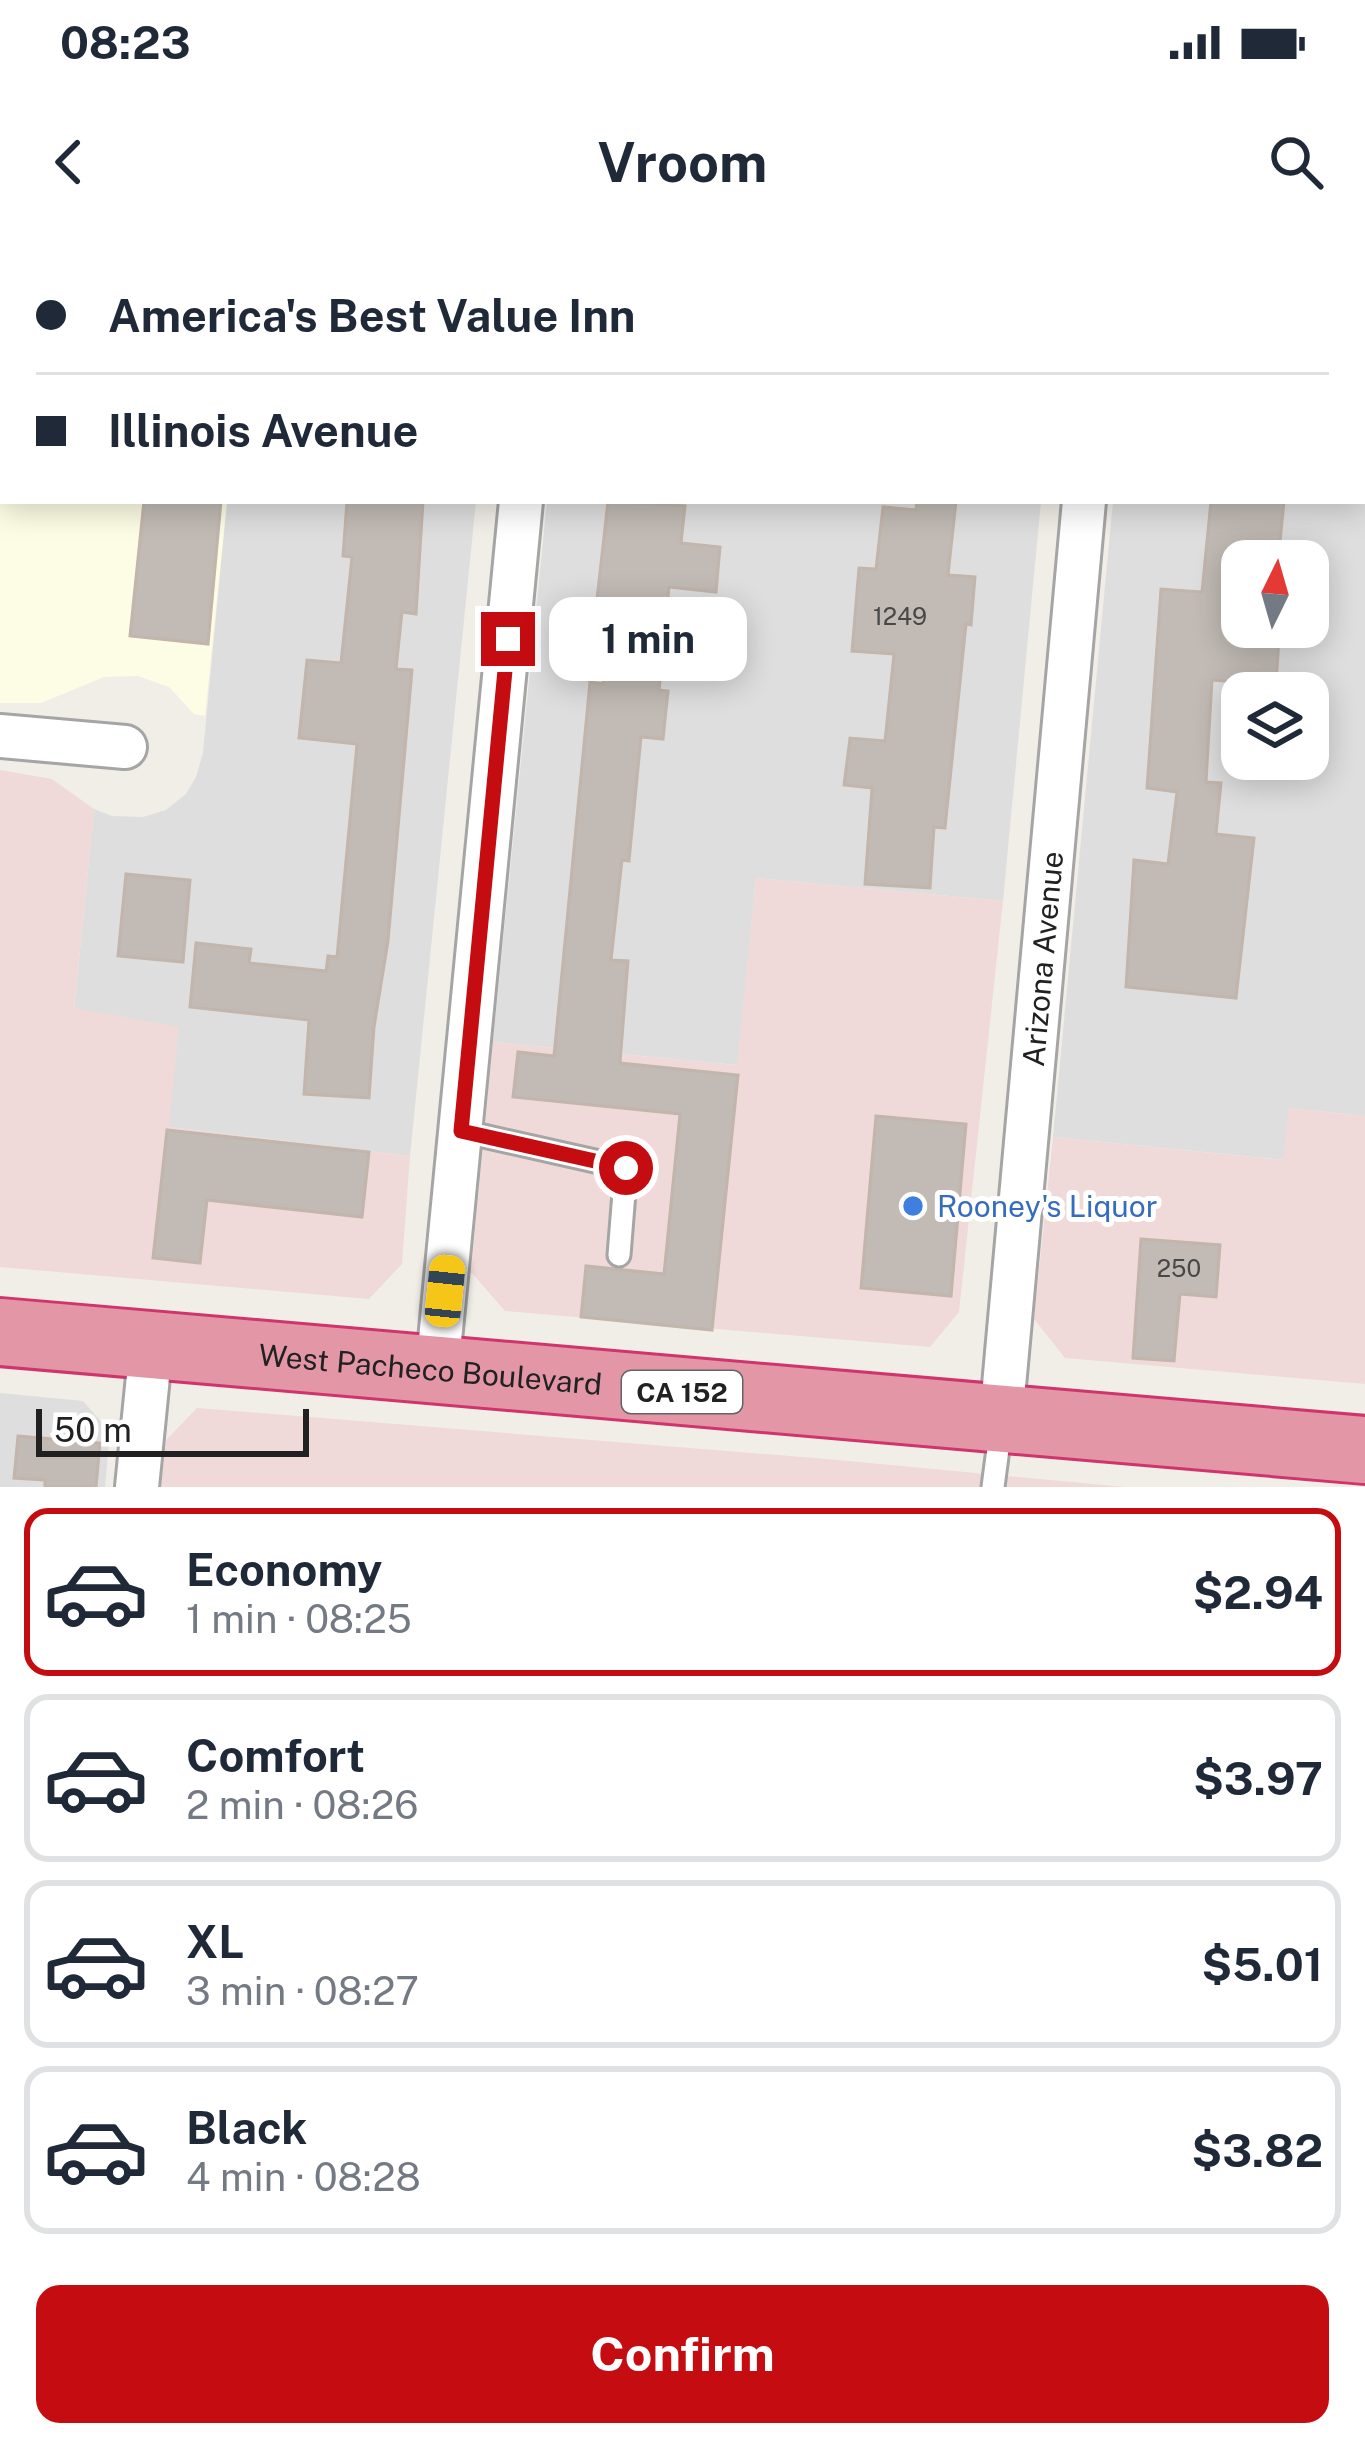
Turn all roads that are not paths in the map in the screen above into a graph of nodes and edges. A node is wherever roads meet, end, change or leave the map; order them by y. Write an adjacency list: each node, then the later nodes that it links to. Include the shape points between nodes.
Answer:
1 (521, 504): 5 (street)
2 (1084, 504): 10 (street, Arizona Avenue)
3 (0, 736): 4 (street)
4 (125, 747)
5 (461, 1131): 6 (lane, via 626,1168); 9 (street)
6 (619, 1255)
7 (0, 1333): 8 (highway, West Pacheco Boulevard / CA 152)
8 (151, 1346): 9 (highway, West Pacheco Boulevard / CA 152); 12 (street)
9 (437, 1371): 10 (highway, West Pacheco Boulevard / CA 152)
10 (1001, 1420): 11 (highway, West Pacheco Boulevard / CA 152); 13 (lane)
11 (1365, 1450)
12 (136, 1487)
13 (993, 1487)

